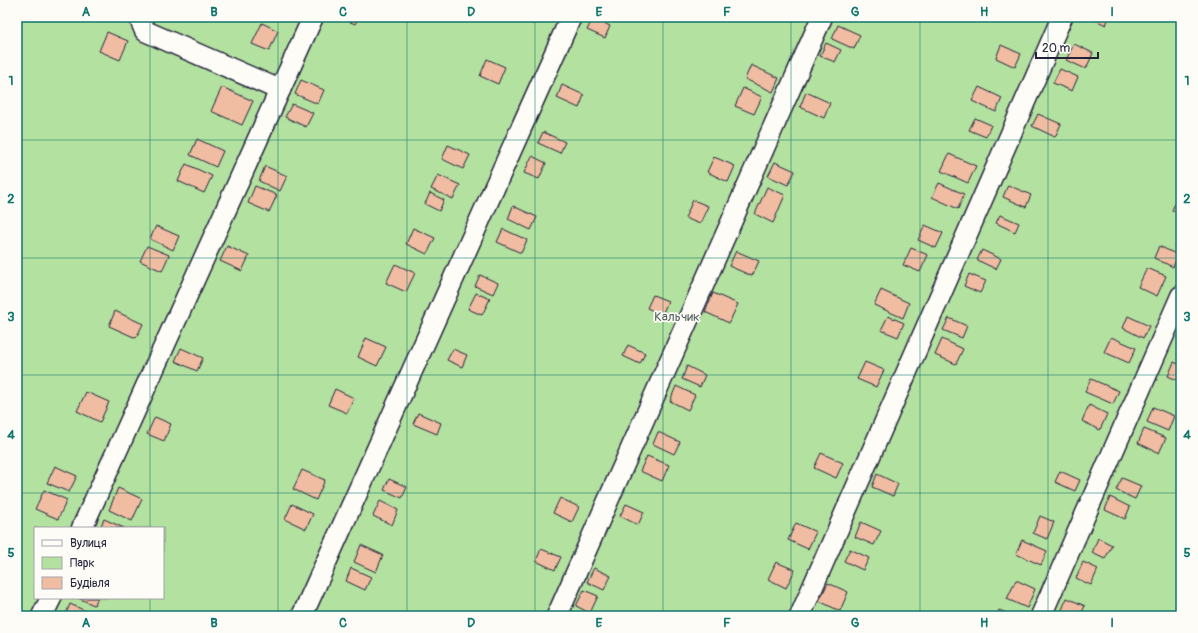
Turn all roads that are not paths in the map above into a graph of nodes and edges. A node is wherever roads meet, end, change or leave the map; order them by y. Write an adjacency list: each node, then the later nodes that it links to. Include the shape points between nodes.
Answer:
1 (139, 17): 6 (lane, via 146,31)
2 (313, 17): 6 (lane)
3 (571, 17): 11 (lane)
4 (822, 17): 12 (lane)
5 (1062, 17): 13 (lane)
6 (280, 90): 8 (lane)
7 (1181, 296): 14 (lane)
8 (82, 527)
9 (50, 599): 10 (lane)
10 (42, 616)
11 (302, 616)
12 (557, 616)
13 (800, 616)
14 (1041, 616)

